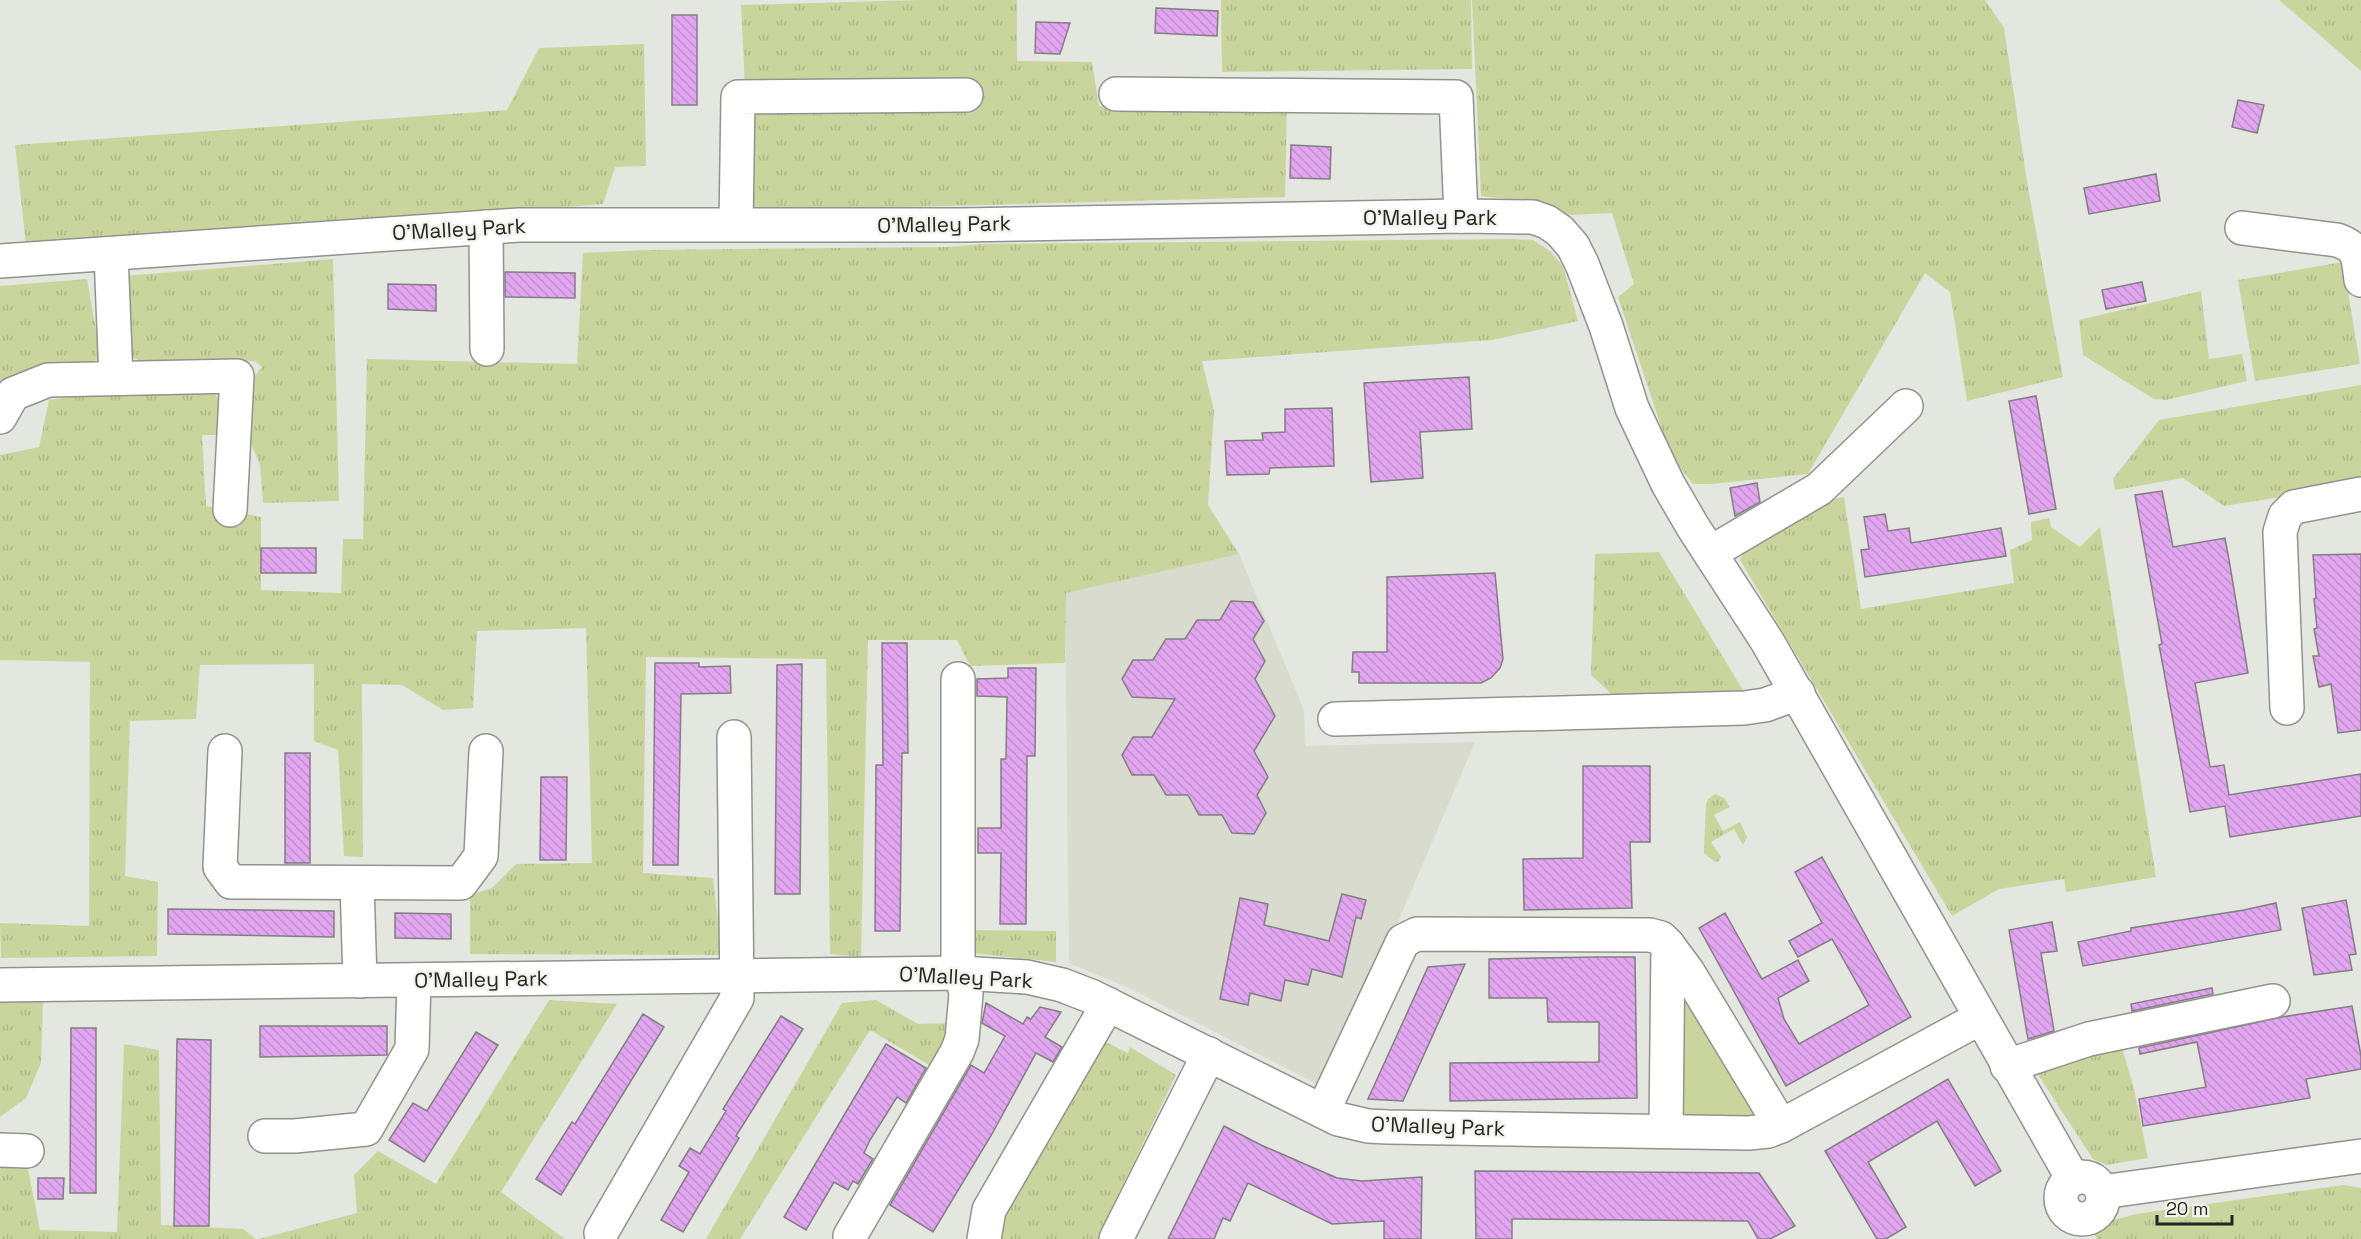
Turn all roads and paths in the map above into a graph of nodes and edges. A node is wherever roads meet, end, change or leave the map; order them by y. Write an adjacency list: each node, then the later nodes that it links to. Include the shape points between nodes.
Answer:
1 (1116, 94): 3 (street, via 1456,97)
2 (966, 95): 4 (street, via 738,97)
3 (1461, 216): 4 (street, O'Malley Park, via 962,225); 16 (street, O'Malley Park, via 1533,217 1560,231 1573,246 1606,326 1632,408 1668,484)
4 (736, 224): 5 (street, O'Malley Park)
5 (486, 226): 7 (street, O'Malley Park); 10 (street)
6 (2242, 228): 9 (street, via 2349,244 2357,252)
7 (111, 254): 8 (street, O'Malley Park); 11 (street)
8 (0, 261)
9 (2361, 280)
10 (488, 349)
11 (116, 378): 13 (street, via 48,380 13,394); 15 (street, via 237,376)
12 (1906, 406): 16 (street, via 1819,489)
13 (0, 417)
14 (2361, 494): 19 (street, via 2294,507 2285,516 2280,532)
15 (230, 510)
16 (1702, 540): 18 (street, O'Malley Park)
17 (958, 679): 26 (street)
18 (1798, 693): 20 (street, via 1744,708); 33 (street, O'Malley Park)
19 (2287, 708)
20 (1335, 719)
21 (734, 736): 27 (street)
22 (486, 751): 24 (street, via 481,856 461,883)
23 (225, 752): 24 (street, via 220,867 231,882)
24 (357, 883): 29 (street)
25 (1668, 945): 36 (street, via 1650,934 1409,937 1403,941); 37 (street); 38 (street)
26 (960, 973): 27 (street, O'Malley Park); 32 (street, O'Malley Park, via 1027,976); 42 (street, via 966,994 957,1052)
27 (736, 975): 28 (street, O'Malley Park); 41 (street, via 737,998)
28 (414, 980): 29 (street, O'Malley Park); 39 (street, via 412,1049 366,1129)
29 (360, 981): 30 (street, O'Malley Park)
30 (0, 985)
31 (2273, 1001): 35 (street, via 2089,1039)
32 (1108, 1004): 34 (street, O'Malley Park); 43 (street, via 989,1210)
33 (1980, 1018): 35 (street, O'Malley Park); 37 (street, O'Malley Park)
34 (1209, 1054): 36 (street, O'Malley Park); 44 (street)
35 (2007, 1066): 40 (street, O'Malley Park, via 2088,1186)
36 (1323, 1111): 38 (street, O'Malley Park, via 1368,1126)
37 (1781, 1126): 38 (street, O'Malley Park, via 1749,1133)
38 (1666, 1131)
39 (265, 1136)
40 (2361, 1156)
41 (601, 1233)
42 (850, 1236)
43 (984, 1239)
44 (1116, 1239)

